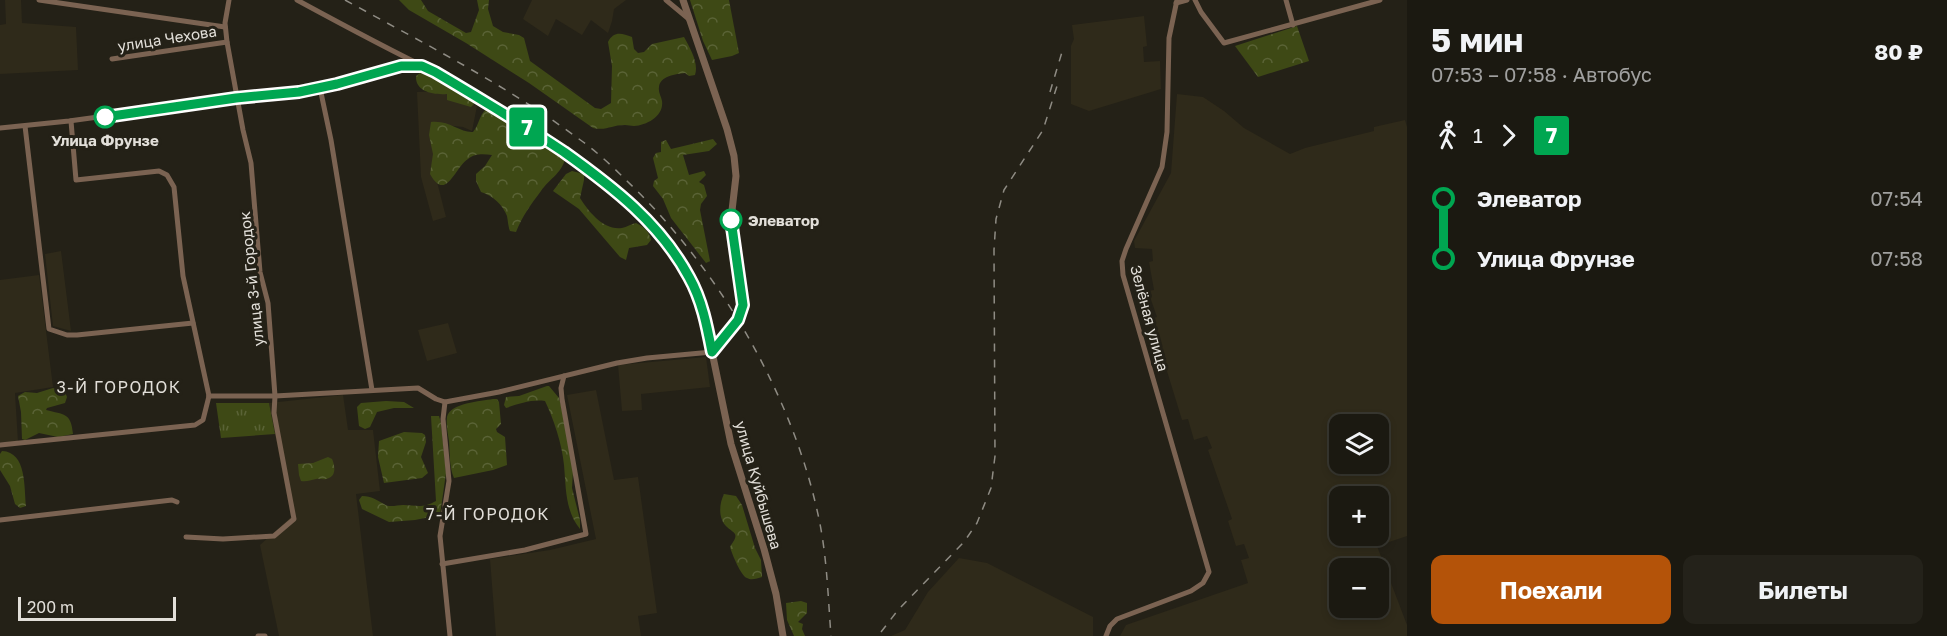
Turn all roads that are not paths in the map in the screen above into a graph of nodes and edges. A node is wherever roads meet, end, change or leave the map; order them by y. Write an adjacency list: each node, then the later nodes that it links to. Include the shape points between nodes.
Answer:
1 (39, 0): 13 (street)
2 (229, 0): 13 (street, улица 3-й Городок)
3 (297, 0): 16 (street)
4 (666, 0): 11 (street)
5 (683, 0): 11 (street)
6 (1187, 0): 10 (street)
7 (1195, 0): 12 (street, via 1224,43)
8 (1286, 0): 12 (street)
9 (1380, 0): 12 (street)
10 (1176, 2): 38 (street, Зелёная улица, via 1169,38 1167,132 1162,167 1122,261 1209,572 1203,583 1191,591 1118,619)
11 (691, 21): 23 (street, via 727,129 736,176 731,219 743,305 738,320)
12 (1293, 25)
13 (225, 27): 14 (street, улица 3-й Городок)
14 (227, 42): 15 (street, улица Чехова); 18 (street, улица 3-й Городок)
15 (112, 59)
16 (412, 64): 17 (street); 23 (street, via 435,72 526,126 602,179 653,225 690,278 707,323)
17 (320, 88): 18 (street); 25 (street)
18 (236, 98): 19 (street); 27 (street, улица 3-й Городок, via 251,163)
19 (71, 121): 20 (street); 22 (street, via 76,180 159,171 167,176 175,192 183,276)
20 (25, 126): 21 (street); 22 (street, via 49,329 77,335)
21 (0, 128)
22 (193, 323): 26 (street)
23 (712, 352): 24 (street, via 647,358); 37 (street, улица Куйбышева, via 731,444 769,568)
24 (564, 376): 28 (street); 33 (street, via 562,399 586,534 525,550)
25 (372, 390): 27 (street); 28 (street, via 418,388)
26 (209, 396): 27 (street); 29 (street, via 203,420 195,424)
27 (275, 396): 32 (street, улица 3-й Городок, via 274,413 294,519 274,536)
28 (445, 402): 33 (street, via 449,482 440,536)
29 (0, 445)
30 (177, 502): 31 (street)
31 (0, 520)
32 (186, 537)
33 (442, 564): 36 (street)
34 (258, 636): 35 (street)
35 (264, 636)
36 (450, 636)
37 (783, 636)
38 (1106, 636)

